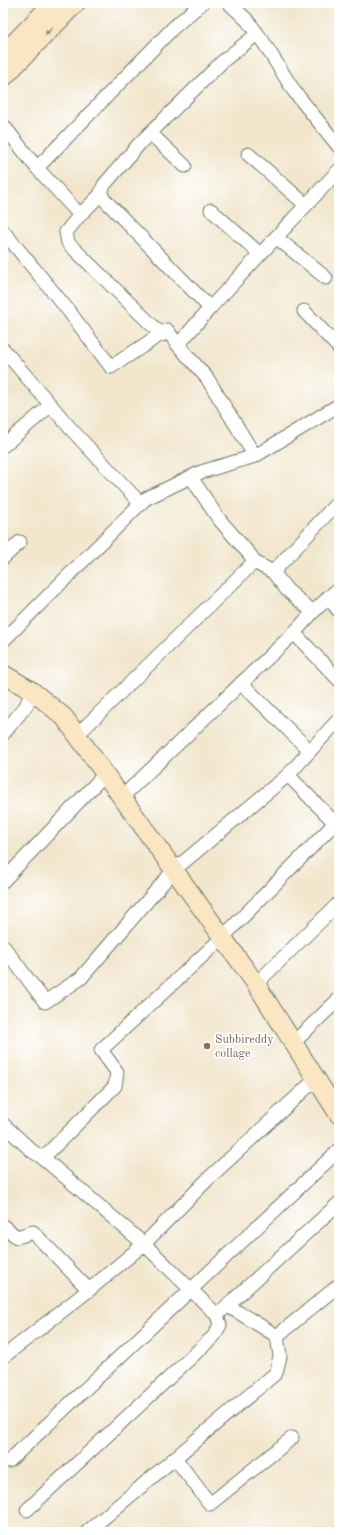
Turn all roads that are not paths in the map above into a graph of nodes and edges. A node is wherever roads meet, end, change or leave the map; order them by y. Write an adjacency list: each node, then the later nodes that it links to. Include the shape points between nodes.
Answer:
1 (53, 3): 6 (main road)
2 (76, 3): 7 (main road, one-way to 7)
3 (202, 3): 13 (street, via 174,27)
4 (229, 3): 5 (street)
5 (257, 34): 9 (street, via 223,61); 10 (street, via 275,58 294,91)
6 (3, 54)
7 (3, 78)
8 (3, 124): 13 (street)
9 (150, 133): 12 (street); 15 (street, via 122,161 104,185)
10 (339, 147)
11 (248, 154): 16 (street)
12 (185, 166)
13 (37, 168): 18 (street)
14 (339, 170): 16 (street)
15 (100, 195): 18 (street); 23 (street)
16 (306, 205): 20 (street)
17 (211, 210): 21 (street)
18 (80, 215): 25 (street, via 66,232 68,243)
19 (3, 231): 25 (street, via 68,310 110,367)
20 (276, 237): 21 (street); 22 (street)
21 (260, 254): 23 (street)
22 (326, 278)
23 (210, 308): 26 (street)
24 (304, 311): 27 (street)
25 (162, 335): 26 (street, via 167,330)
26 (178, 345): 32 (street, via 207,378)
27 (339, 348)
28 (3, 349): 29 (street)
29 (51, 405): 31 (street); 35 (street)
30 (339, 405): 32 (street)
31 (3, 446)
32 (255, 456): 33 (street)
33 (191, 477): 35 (street); 38 (street, via 218,518)
34 (339, 501): 39 (street)
35 (140, 503): 45 (street)
36 (20, 542): 37 (street)
37 (3, 558)
38 (254, 562): 39 (street); 52 (street)
39 (273, 572): 43 (street, via 287,590)
40 (339, 588): 41 (street)
41 (328, 596): 42 (street); 43 (street)
42 (339, 611)
43 (313, 612): 44 (street)
44 (294, 633): 47 (street); 48 (street)
45 (3, 641)
46 (3, 674): 49 (main road)
47 (339, 680)
48 (241, 683): 53 (street); 56 (street)
49 (32, 691): 51 (street, via 26,706); 52 (main road, via 64,717)
50 (339, 718): 53 (street)
51 (3, 734)
52 (77, 735): 54 (main road)
53 (310, 751): 55 (street)
54 (105, 774): 56 (main road); 59 (street)
55 (288, 775): 57 (street); 58 (street)
56 (122, 797): 58 (main road)
57 (337, 821): 61 (street)
58 (174, 870): 61 (main road); 62 (street, via 81,978 45,1002)
59 (3, 881)
60 (339, 903): 63 (street)
61 (223, 937): 63 (main road); 70 (street, via 101,1050 117,1072 115,1086)
62 (3, 946)
63 (256, 984): 65 (main road)
64 (339, 999): 65 (street)
65 (293, 1043): 66 (main road)
66 (316, 1078): 67 (main road); 73 (street, via 210,1177)
67 (339, 1116)
68 (3, 1124): 70 (street)
69 (339, 1150): 76 (street)
70 (43, 1158): 73 (street)
71 (339, 1203): 77 (street)
72 (3, 1226): 75 (street, via 17,1237 33,1232)
73 (144, 1244): 75 (street); 76 (street)
74 (339, 1285): 79 (street)
75 (89, 1290): 80 (street)
76 (191, 1290): 78 (street); 83 (street)
77 (228, 1306): 78 (street); 79 (street)
78 (217, 1315): 84 (street, via 220,1325 214,1336)
79 (277, 1336): 82 (street, via 280,1356 276,1373)
80 (3, 1357)
81 (292, 1438): 82 (street, via 210,1504)
82 (175, 1458): 85 (street)
83 (9, 1461)
84 (27, 1510)
85 (87, 1532)

